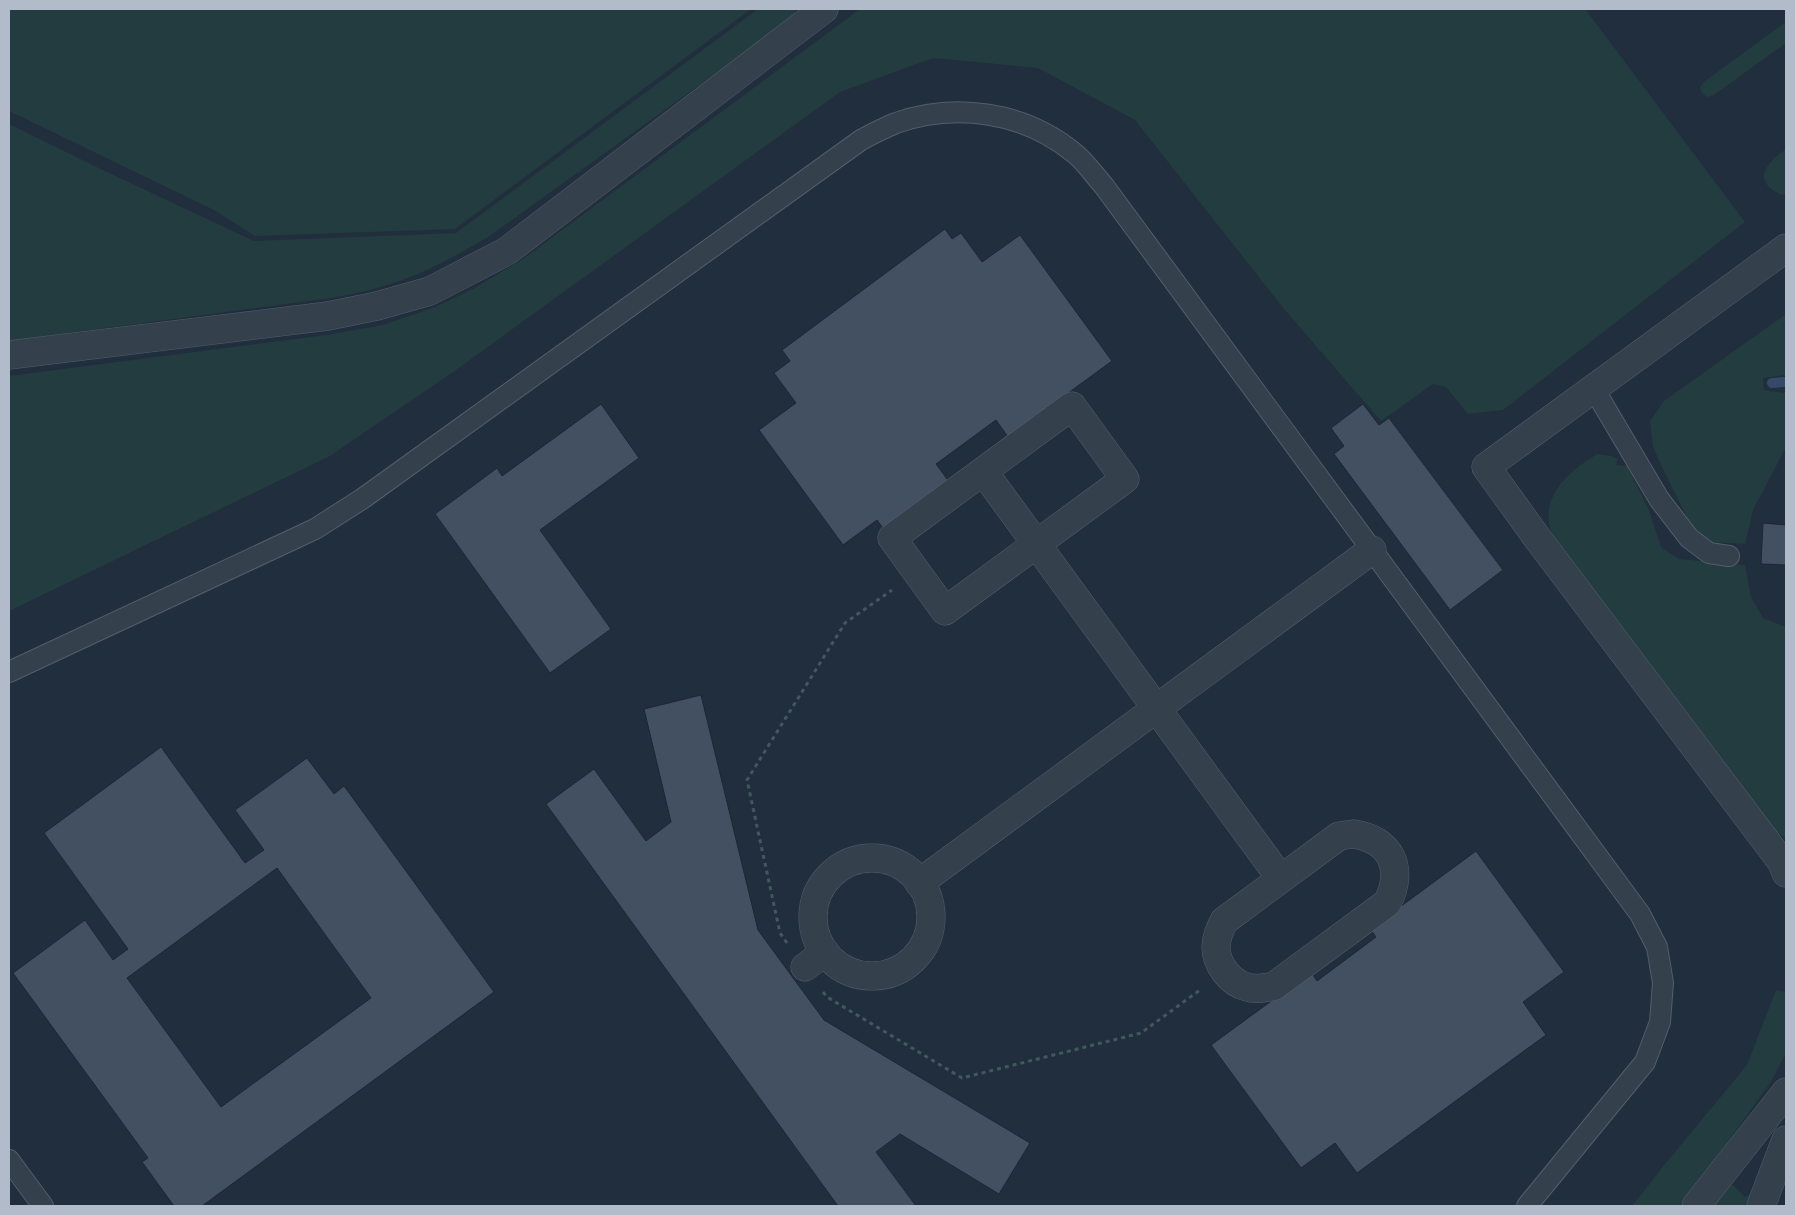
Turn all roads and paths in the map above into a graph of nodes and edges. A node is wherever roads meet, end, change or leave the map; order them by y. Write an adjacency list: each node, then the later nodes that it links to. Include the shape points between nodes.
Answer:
1 (824, 9): 3 (street, via 507,251 430,291 328,316)
2 (1786, 248): 4 (street)
3 (9, 355)
4 (1594, 389): 8 (lane, via 1659,499 1689,538 1709,553); 12 (street, via 1486,467)
5 (983, 471): 6 (street); 6 (street, via 1072,406 1108,455 1125,479); 9 (street, via 892,538)
6 (1036, 544): 9 (street, via 945,610); 11 (street)
7 (1372, 550): 10 (lane, via 1104,186 1074,152 1036,128 1009,119 991,114 941,112 896,123 861,140 316,530); 11 (street); 22 (lane, via 1640,914 1657,947 1663,983 1660,1022 1645,1062)
8 (1729, 556)
9 (917, 572): 15 (path, via 845,623 747,780)
10 (9, 672)
11 (1156, 708): 13 (street); 14 (street)
12 (1784, 866)
13 (1281, 879): 16 (street, via 1224,921 1216,947 1218,960); 16 (street, via 1339,836 1352,834 1378,842 1388,852 1396,877 1386,903 1274,986 1246,987 1234,982)
14 (919, 882): 14 (street, via 899,864 881,858 861,859 843,866 828,878 817,895 813,914 815,959 874,976 892,973 910,963 930,930 931,911 926,892)
15 (780, 933)
16 (1225, 972): 17 (path, via 1141,1034 962,1078)
17 (827, 997)
18 (1786, 1092): 23 (street)
19 (1786, 1140): 24 (street)
20 (9, 1160): 21 (lane)
21 (43, 1206)
22 (1527, 1206)
23 (1696, 1206)
24 (1761, 1206)

